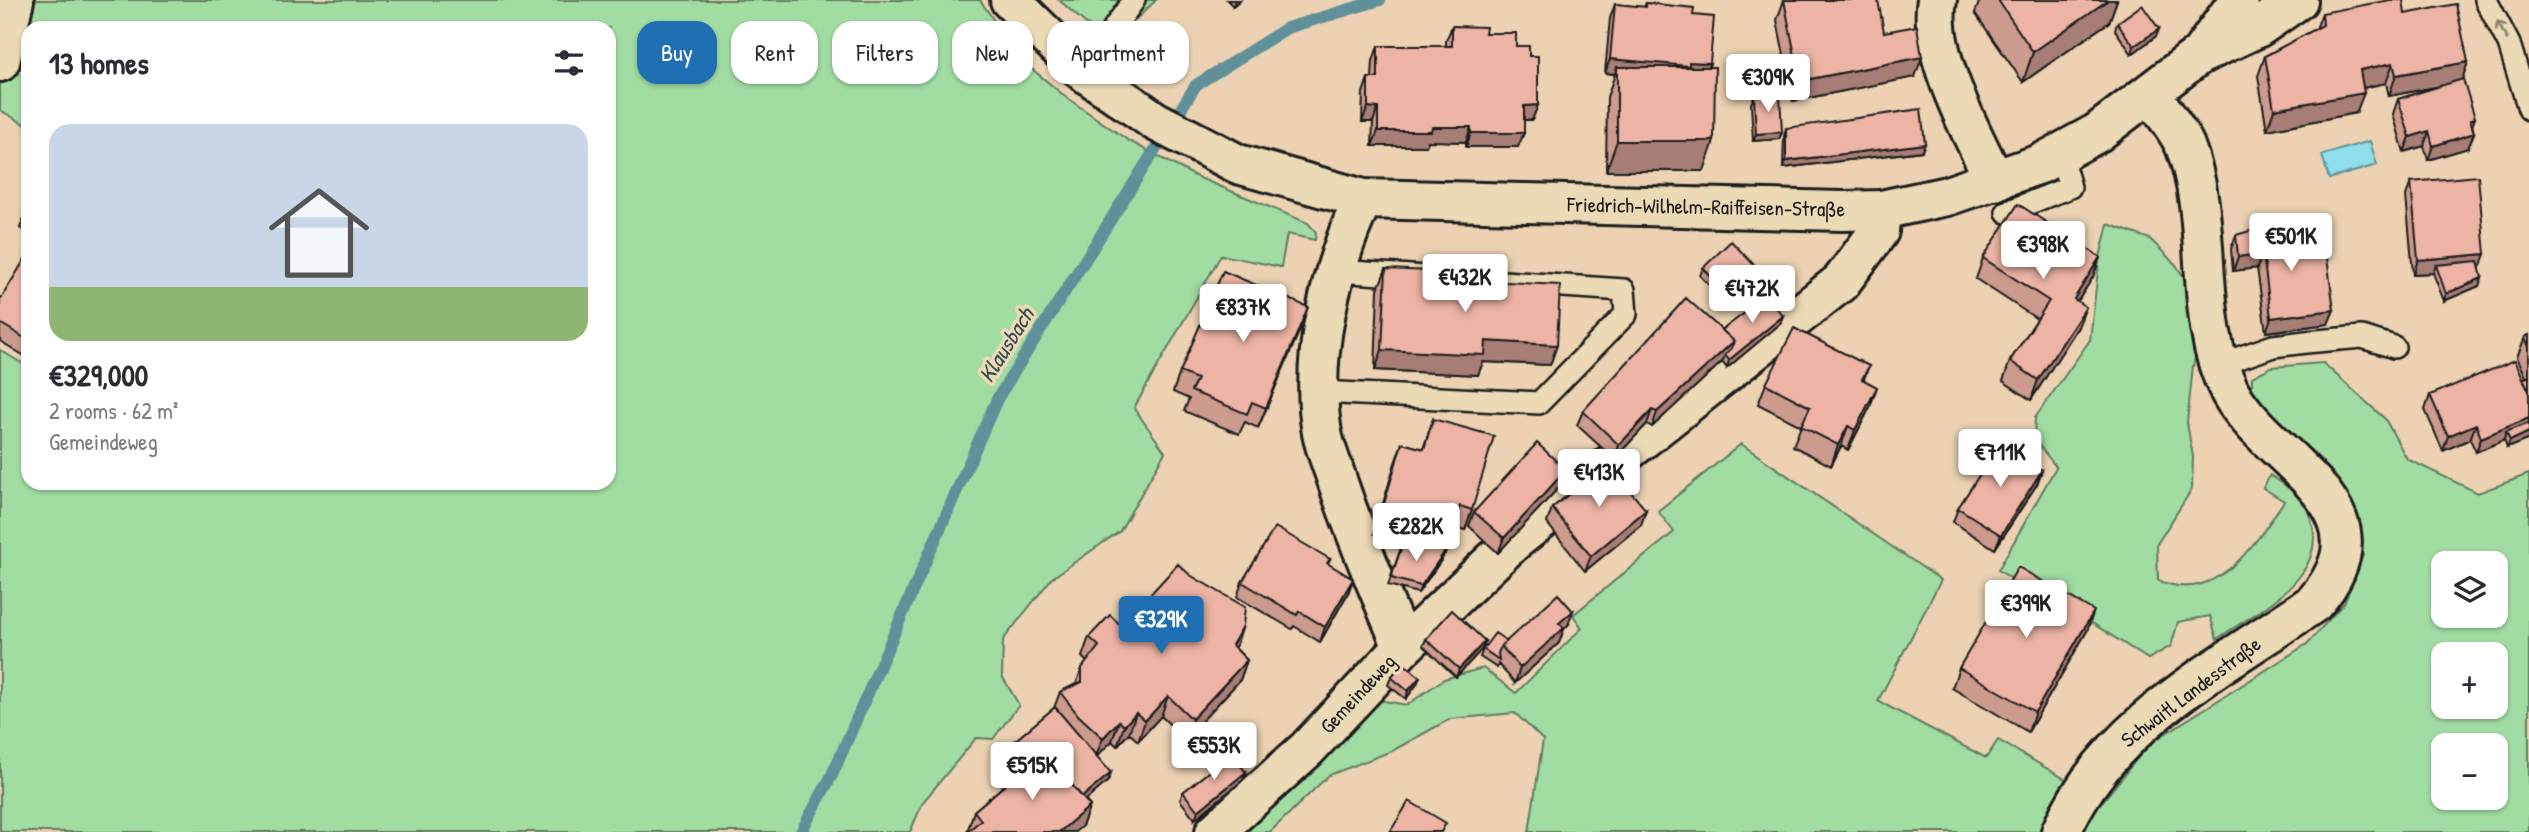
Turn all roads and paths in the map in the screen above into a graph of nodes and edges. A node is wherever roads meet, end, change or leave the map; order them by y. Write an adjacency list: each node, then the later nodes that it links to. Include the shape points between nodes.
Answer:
1 (14, 0): 11 (street)
2 (1010, 0): 9 (street, Friedrich-Wilhelm-Raiffeisen-Straße)
3 (1134, 0): 8 (lane)
4 (1937, 0): 15 (street, via 1933,17 1950,86)
5 (2239, 0): 10 (street, Friedrich-Wilhelm-Raiffeisen-Straße)
6 (2298, 0): 10 (street, Friedrich-Wilhelm-Raiffeisen-Straße, via 2259,27)
7 (2486, 0): 14 (lane, one-way to 7, via 2509,44)
8 (1124, 21)
9 (1047, 40)
10 (2199, 55): 13 (street, Friedrich-Wilhelm-Raiffeisen-Straße)
11 (0, 62)
12 (1100, 84): 16 (street, Friedrich-Wilhelm-Raiffeisen-Straße, via 1155,121 1238,164)
13 (2150, 93): 15 (street, Friedrich-Wilhelm-Raiffeisen-Straße); 20 (street, via 2184,145 2193,176)
14 (2529, 108)
15 (2001, 196): 17 (street, Friedrich-Wilhelm-Raiffeisen-Straße, via 1947,196)
16 (1363, 199): 17 (street, Friedrich-Wilhelm-Raiffeisen-Straße); 18 (street, Gemeindeweg)
17 (1881, 210): 22 (street, via 1880,232 1841,282 1513,542)
18 (1336, 271): 21 (street, Gemeindeweg, via 1321,349); 21 (lane, via 1624,290 1626,314 1539,403)
19 (2395, 346): 20 (lane, via 2362,337 2306,342 2273,346)
20 (2219, 365): 24 (street, Schwaitl Landesstraße, via 2241,409 2313,483 2337,522 2341,562 2314,603 2131,732 2085,787)
21 (1320, 392): 22 (street, Gemeindeweg, via 1322,433 1357,541)
22 (1403, 647): 23 (street, Gemeindeweg, via 1307,749)
23 (1215, 832)
24 (2061, 832)

